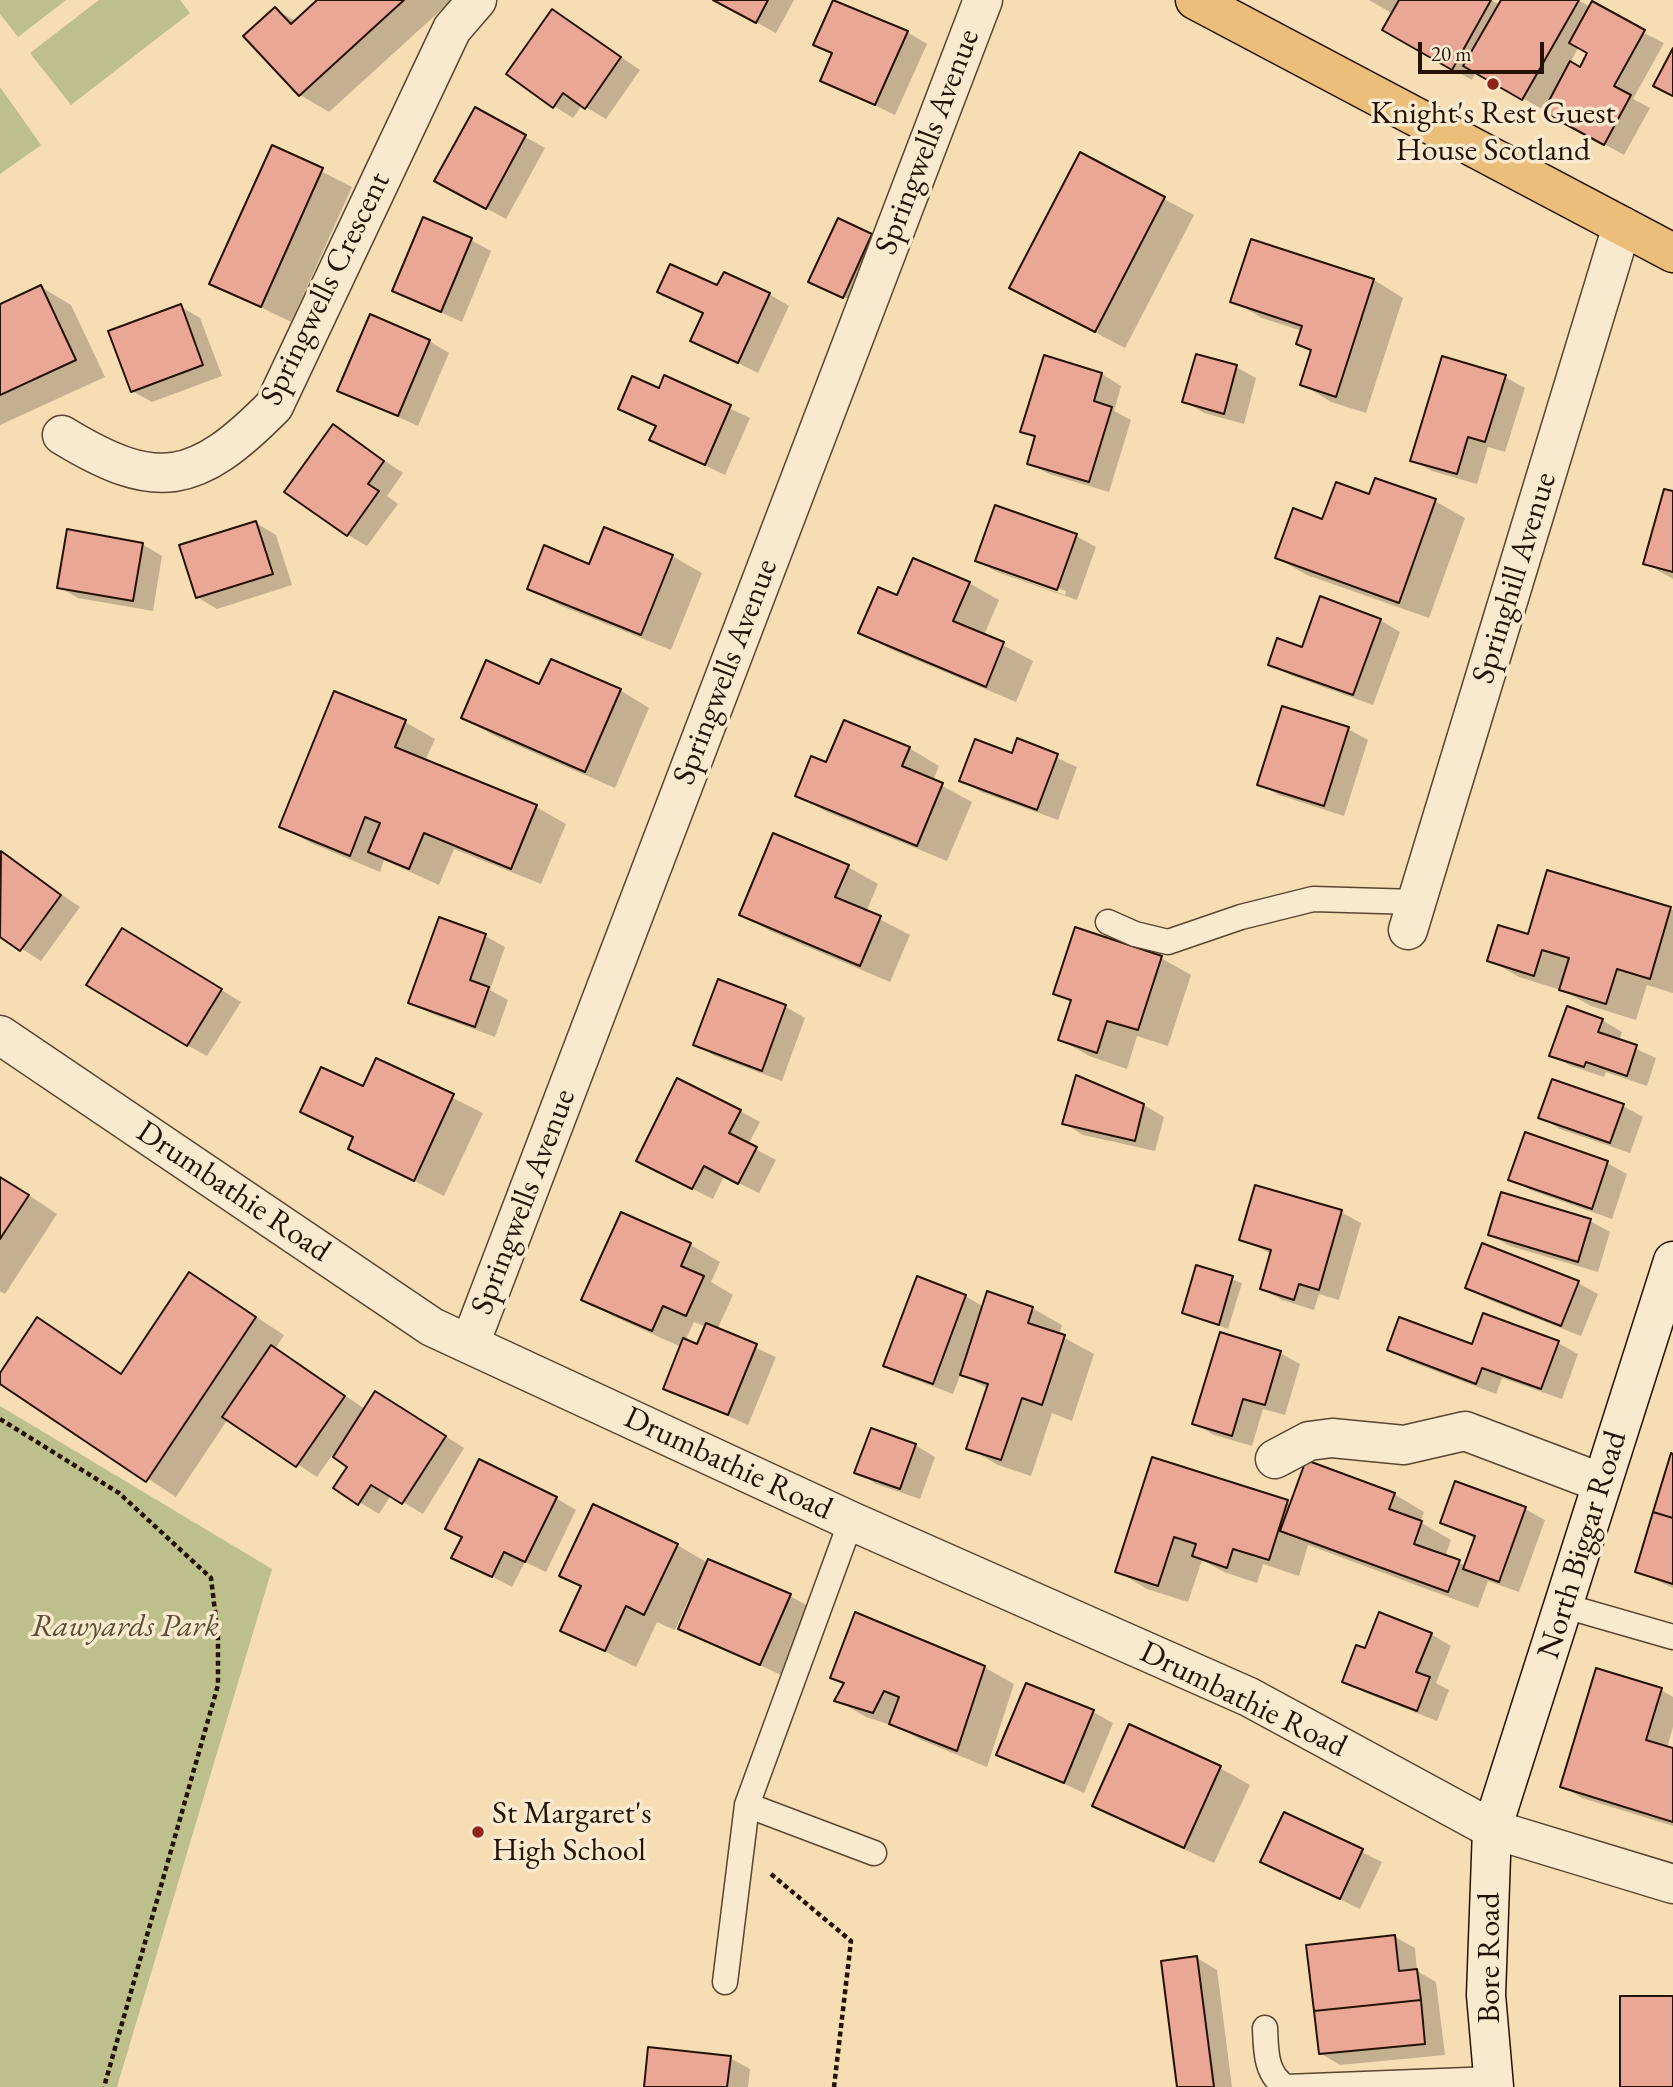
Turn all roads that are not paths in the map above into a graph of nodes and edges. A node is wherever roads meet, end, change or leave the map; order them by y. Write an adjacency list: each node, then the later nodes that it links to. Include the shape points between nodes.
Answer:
1 (477, 0): 6 (street, Springwells Crescent, via 452,29 274,406 218,453 189,469 163,475 129,470)
2 (983, 0): 11 (street, Springwells Avenue)
3 (1195, 0): 4 (main road)
4 (1622, 226): 5 (main road); 7 (street, Springhill Avenue)
5 (1673, 253)
6 (62, 435)
7 (1412, 916): 8 (lane, via 1313,899 1168,942)
8 (1108, 922)
9 (0, 1035): 11 (street, Drumbathie Road, via 432,1327)
10 (1673, 1261): 13 (street, North Biggar Road)
11 (470, 1344): 14 (street, Drumbathie Road)
12 (1275, 1459): 13 (street, via 1308,1441 1332,1438 1404,1445 1465,1431)
13 (1602, 1483): 15 (street, North Biggar Road)
14 (851, 1521): 17 (lane); 18 (street, Drumbathie Road, via 1249,1697)
15 (1565, 1606): 16 (lane); 18 (street, North Biggar Road)
16 (1673, 1637)
17 (747, 1805): 19 (lane); 21 (lane)
18 (1492, 1829): 20 (street, Drumbathie Road); 23 (street, Bore Road, via 1486,1995)
19 (874, 1853)
20 (1673, 1884)
21 (725, 1982)
22 (1265, 2028): 23 (lane, via 1271,2071 1286,2087)
23 (1494, 2083)

